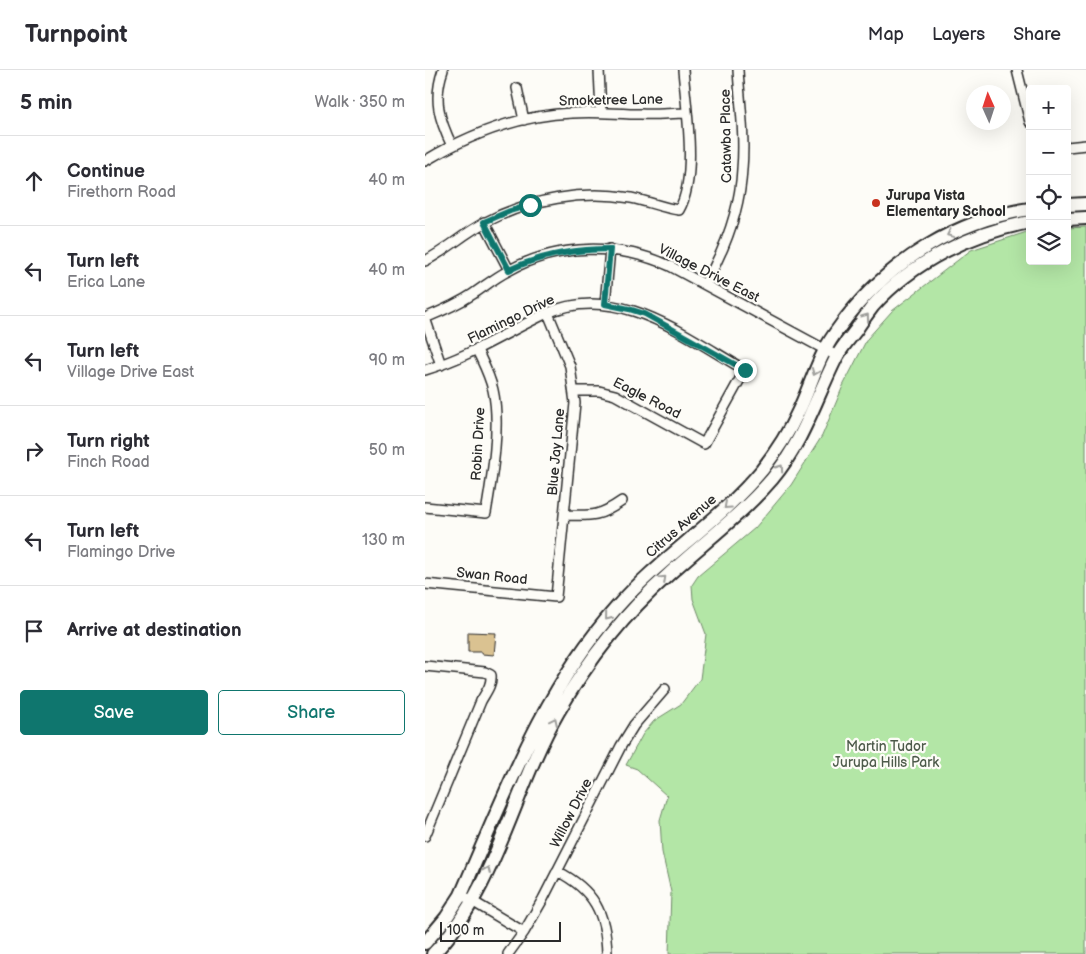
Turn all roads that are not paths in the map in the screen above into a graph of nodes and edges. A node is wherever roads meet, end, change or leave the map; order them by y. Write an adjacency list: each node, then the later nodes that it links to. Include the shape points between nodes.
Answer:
1 (443, 70): 12 (street, via 437,89 439,111)
2 (599, 70): 8 (street)
3 (683, 70): 9 (street)
4 (738, 70): 25 (street, Catawba Place, via 743,148 741,184 729,235)
5 (1019, 70): 7 (street)
6 (517, 88): 10 (street)
7 (1026, 103)
8 (601, 112): 9 (street, Smoketree Lane); 10 (street, Smoketree Lane, via 556,114)
9 (687, 112): 20 (street, via 688,175 684,201 679,210 616,196 569,197 519,208)
10 (524, 120): 12 (street, Smoketree Lane, via 494,128)
11 (1086, 145): 13 (street)
12 (452, 146): 14 (street, Smoketree Lane)
13 (1071, 147)
14 (425, 161)
15 (1086, 204): 16 (street)
16 (1071, 205)
17 (1026, 210): 30 (street, Citrus Avenue, one-way to 30, via 966,226 906,260 860,302)
18 (1086, 218): 19 (street)
19 (1071, 219)
20 (484, 222): 23 (street); 24 (street)
21 (1026, 223): 31 (street, Citrus Avenue, one-way to 21, via 873,306 903,279 930,260 974,238)
22 (610, 249): 24 (street, Village Drive East, via 559,253); 25 (street, Village Drive East, via 657,260); 26 (street)
23 (425, 261)
24 (509, 270): 28 (street, Village Drive East, via 460,302)
25 (705, 284): 30 (street, Village Drive East)
26 (605, 304): 27 (street, Flamingo Drive, via 571,306); 35 (street, Flamingo Drive, via 645,314 745,370)
27 (548, 313): 29 (street, Flamingo Drive); 34 (street, Blue Jay Lane, via 568,361)
28 (425, 318): 32 (street)
29 (477, 350): 32 (street, Flamingo Drive); 37 (street, Robin Drive, via 493,391 495,411 486,513)
30 (824, 350): 31 (street, Village Drive East); 45 (street, Citrus Avenue, one-way to 45, via 798,412 762,470 726,508 641,581 598,629 565,675 534,730)
31 (837, 356): 46 (street, Citrus Avenue, one-way to 31, via 532,765 574,686 608,639 646,596 733,520 773,478 798,441)
32 (441, 365): 33 (street, Flamingo Drive)
33 (425, 370)
34 (574, 391): 35 (street, Eagle Road, via 594,390 615,395); 38 (street, Blue Jay Lane)
35 (704, 444)
36 (622, 501): 38 (street, via 594,516)
37 (425, 506)
38 (565, 515): 40 (street, Blue Jay Lane)
39 (425, 584): 40 (street, Swan Road)
40 (556, 597)
41 (425, 666): 43 (street, via 491,675 491,685 481,701)
42 (665, 689): 44 (street, Willow Drive, via 634,725 621,746)
43 (425, 836)
44 (557, 871): 47 (street, Willow Drive); 51 (street, via 581,885 595,902 605,930)
45 (461, 895): 46 (street); 48 (street, Citrus Avenue)
46 (473, 902): 47 (street); 49 (street, Citrus Avenue)
47 (524, 932): 50 (street, Willow Drive)
48 (425, 943)
49 (433, 954)
50 (508, 954)
51 (607, 954)

